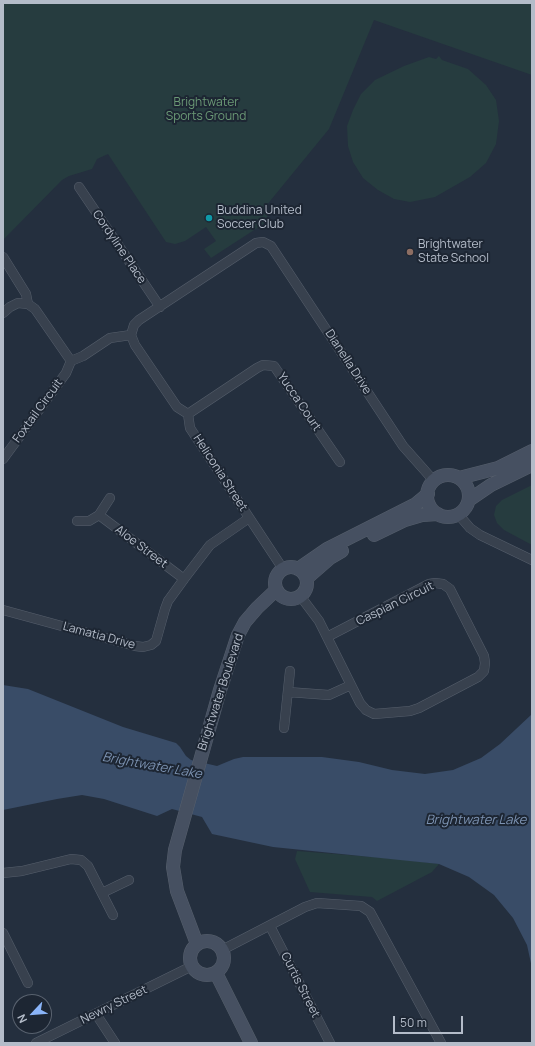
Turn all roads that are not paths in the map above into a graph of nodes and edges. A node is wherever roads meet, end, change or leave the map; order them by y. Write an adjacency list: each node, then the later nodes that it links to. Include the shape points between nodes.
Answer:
1 (79, 187): 4 (street, Cordyline Place)
2 (3, 257): 3 (street, via 26,294)
3 (28, 304): 5 (street, via 18,304); 7 (street, via 35,309)
4 (160, 307): 6 (street, via 134,325); 14 (street, Dianella Drive, via 256,243 263,242 271,246 403,446)
5 (3, 313)
6 (131, 335): 7 (street, via 110,338); 8 (street, via 135,345 177,407)
7 (71, 361): 10 (street, Foxtail Circuit, via 66,373)
8 (188, 414): 11 (street, Yucca Court, via 257,368 263,365 274,366); 21 (street, Heliconia Street, via 190,428)
9 (532, 451): 13 (street, via 498,468)
10 (3, 459)
11 (340, 462)
12 (532, 465): 17 (street, via 491,485)
13 (459, 478): 14 (street, via 446,475); 17 (street, via 467,488)
14 (434, 481): 15 (street)
15 (428, 494): 18 (street, via 430,506); 25 (street, via 416,504 327,550)
16 (110, 498): 20 (street)
17 (469, 500): 19 (street, via 463,511)
18 (438, 514): 19 (street, via 452,517); 25 (street, via 405,520 389,527)
19 (458, 514): 23 (street, via 480,535)
20 (99, 515): 22 (street, via 88,521); 26 (street, Aloe Street)
21 (249, 518): 24 (street, Heliconia Street); 26 (street, Lamatia Drive, via 210,545)
22 (77, 522)
23 (532, 560)
24 (283, 569): 25 (street, via 292,567); 27 (street, via 276,576)
25 (302, 574): 28 (street, via 307,588)
26 (184, 579): 29 (street, Lamatia Drive, via 168,601 156,641 143,647)
27 (276, 590): 28 (street, via 287,599); 41 (street, Brightwater Boulevard, via 245,622 238,635 179,831 173,867 177,890)
28 (301, 597): 30 (street, Caspian Circuit)
29 (3, 610)
30 (328, 637): 32 (street, Caspian Circuit); 32 (street, Caspian Circuit, via 436,582 450,589 484,656 484,671 478,677 410,711 374,714 360,703)
31 (290, 671): 33 (street)
32 (351, 686): 33 (street, via 329,695)
33 (288, 692): 34 (street)
34 (284, 728)
35 (3, 873): 37 (street, via 71,859 81,860 88,866)
36 (129, 880): 37 (street)
37 (102, 893): 38 (street)
38 (113, 915)
39 (270, 926): 42 (street); 50 (street, Curtis Street); 51 (street, via 317,903 361,906 370,912)
40 (3, 933): 45 (street)
41 (197, 944): 42 (street, via 202,941 213,942); 43 (street, via 190,955)
42 (222, 950): 44 (street, via 223,965)
43 (192, 966): 44 (street, via 202,974); 46 (street, Newry Street)
44 (216, 973): 49 (street)
45 (28, 984)
46 (96, 1014): 47 (street, Newry Street); 48 (street)
47 (36, 1043)
48 (115, 1043)
49 (251, 1043)
50 (330, 1043)
51 (442, 1043)

